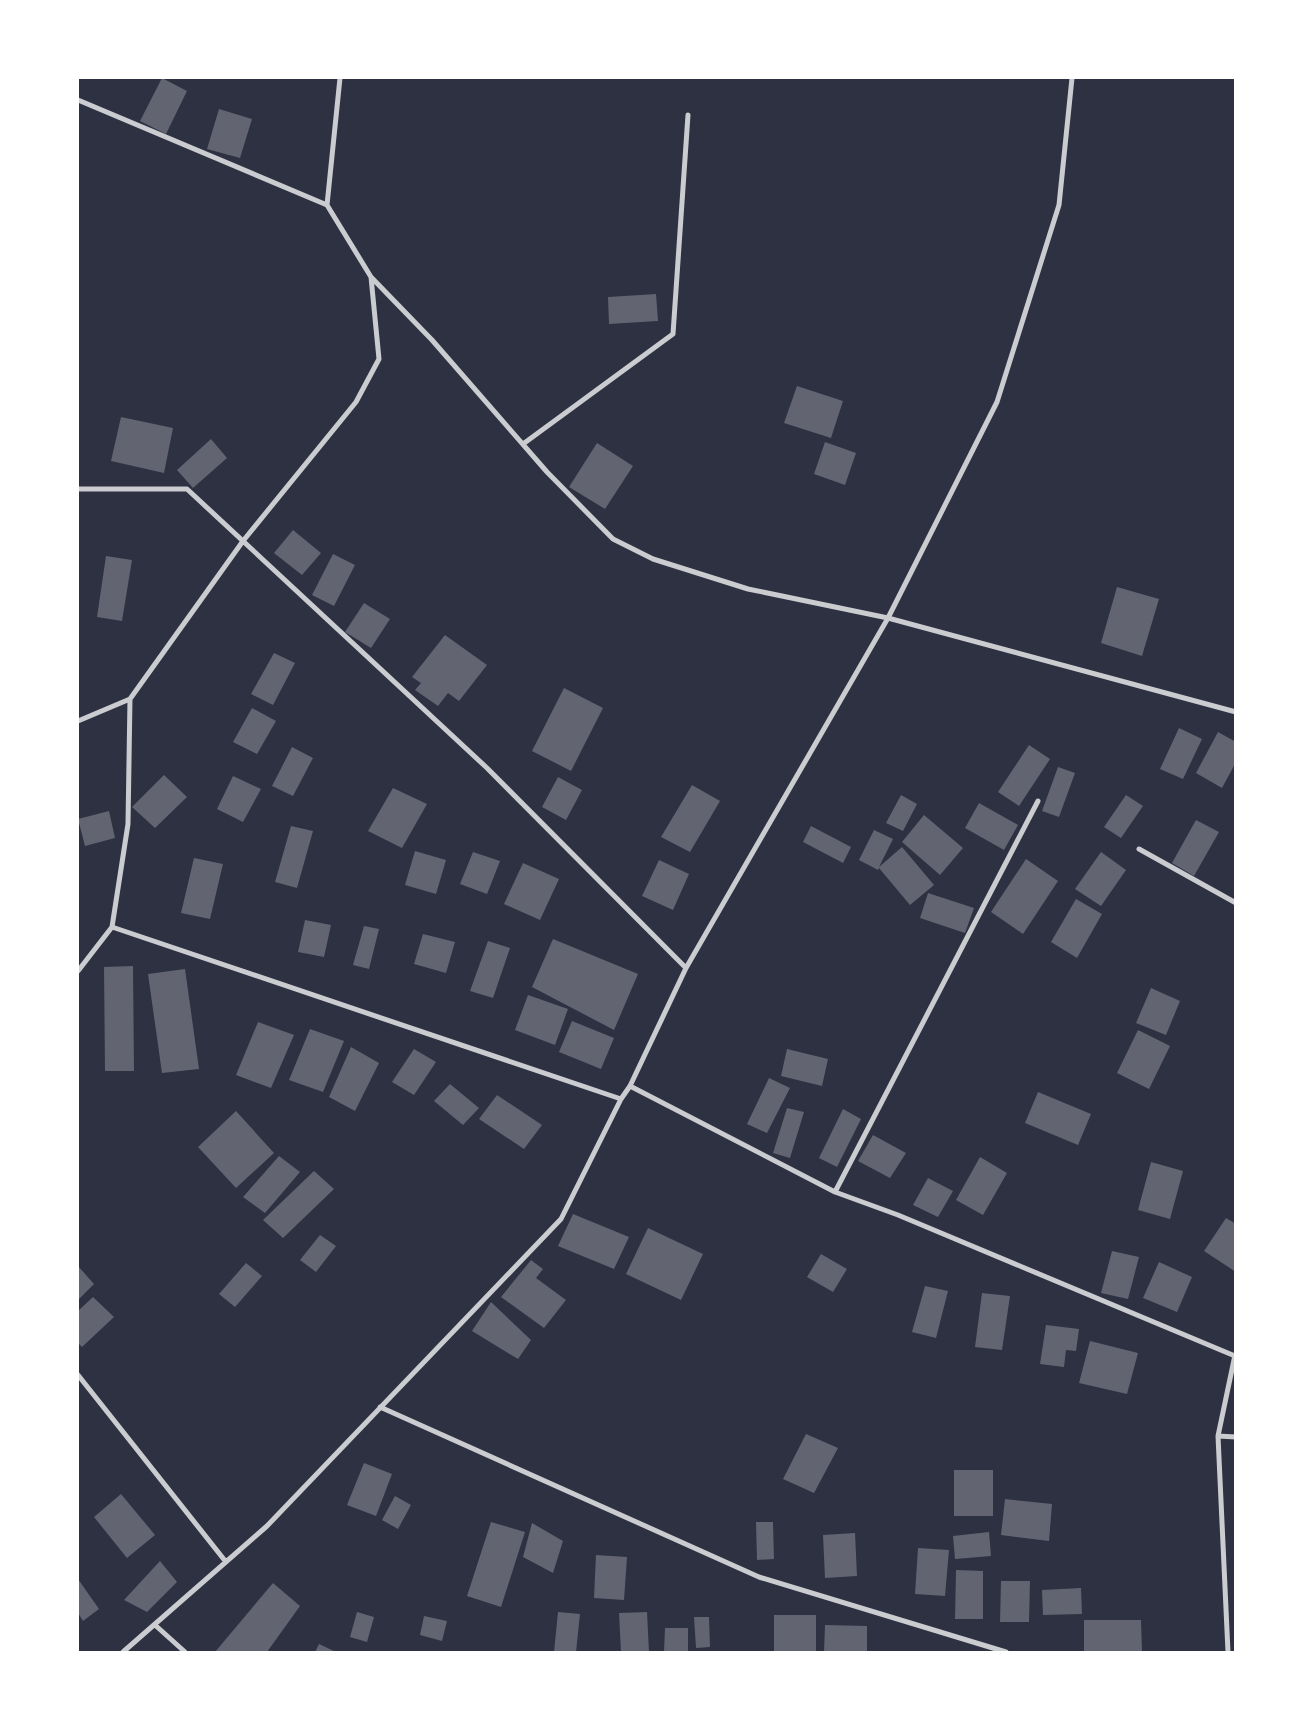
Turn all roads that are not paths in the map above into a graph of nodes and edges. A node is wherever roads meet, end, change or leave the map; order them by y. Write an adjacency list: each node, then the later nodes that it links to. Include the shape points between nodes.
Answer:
1 (340, 78): 5 (street)
2 (1072, 78): 10 (street, via 1059,205 996,402)
3 (78, 100): 5 (street)
4 (688, 115): 7 (street, via 673,334)
5 (327, 205): 6 (street)
6 (371, 277): 7 (street, via 432,340); 9 (street, via 379,359 356,402)
7 (523, 444): 10 (street, via 613,539 653,559 748,589)
8 (78, 489): 9 (street, via 187,489)
9 (243, 541): 11 (street); 18 (street, via 487,768)
10 (888, 618): 12 (street); 18 (street)
11 (130, 699): 13 (street); 17 (street, via 128,824)
12 (1236, 712)
13 (78, 721)
14 (1038, 800): 22 (street)
15 (1139, 849): 16 (street)
16 (1236, 903)
17 (112, 927): 19 (street); 21 (street)
18 (686, 968): 20 (street)
19 (78, 971)
20 (630, 1086): 21 (street); 22 (street)
21 (621, 1099): 25 (street, via 561,1218)
22 (836, 1192): 23 (street)
23 (1235, 1355): 26 (street)
24 (78, 1375): 28 (street)
25 (380, 1407): 28 (street, via 267,1526); 32 (street, via 759,1577)
26 (1218, 1436): 27 (street); 33 (street)
27 (1236, 1437)
28 (226, 1562): 29 (street)
29 (155, 1625): 30 (street); 31 (street)
30 (123, 1652)
31 (185, 1652)
32 (1006, 1652)
33 (1228, 1652)

